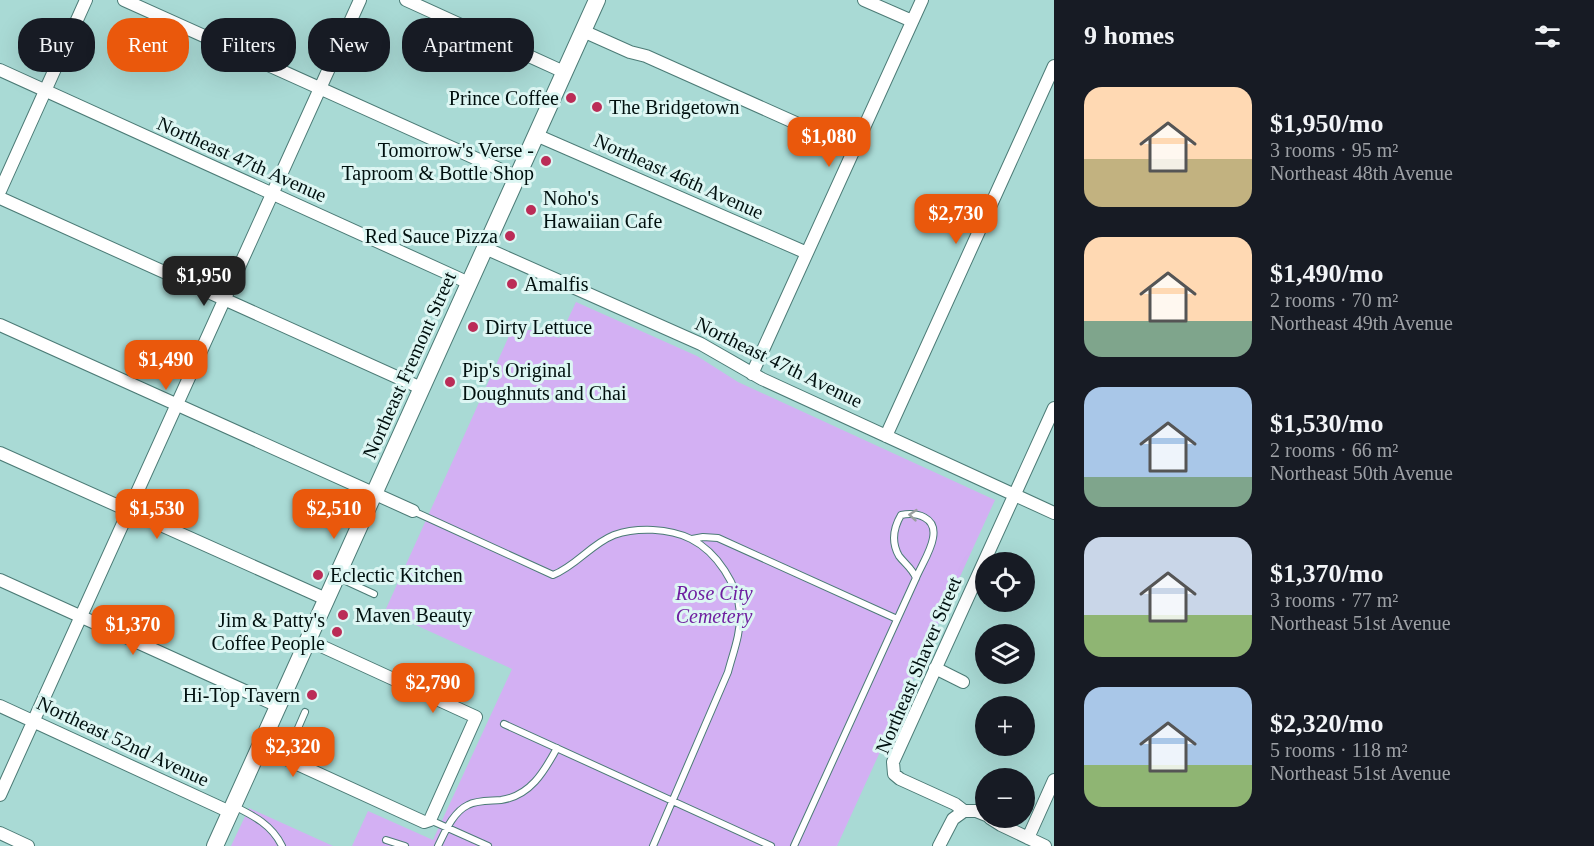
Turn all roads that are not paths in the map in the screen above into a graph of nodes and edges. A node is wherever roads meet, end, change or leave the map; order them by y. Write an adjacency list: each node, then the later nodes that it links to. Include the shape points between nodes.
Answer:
1 (86, 0): 14 (street)
2 (124, 0): 13 (street)
3 (360, 0): 13 (street)
4 (406, 0): 12 (street)
5 (597, 0): 9 (main road, Northeast Fremont Street)
6 (864, 0): 8 (street)
7 (922, 0): 8 (street)
8 (912, 21): 16 (street)
9 (583, 31): 12 (main road, Northeast Fremont Street); 16 (street)
10 (1054, 66): 30 (street)
11 (0, 70): 14 (street, Northeast 47th Avenue)
12 (564, 72): 15 (main road, Northeast Fremont Street)
13 (320, 88): 17 (street); 19 (street)
14 (45, 91): 18 (street); 19 (street, Northeast 47th Avenue)
15 (536, 135): 17 (main road, Northeast Fremont Street); 22 (street, Northeast 46th Avenue)
16 (854, 148): 22 (street)
17 (517, 177): 21 (main road, Northeast Fremont Street)
18 (0, 191)
19 (272, 194): 23 (street, Northeast 47th Avenue); 24 (street)
20 (0, 198): 24 (street)
21 (485, 248): 23 (main road, Northeast Fremont Street); 26 (street, Northeast 47th Avenue, via 701,344)
22 (807, 253): 26 (street)
23 (469, 283): 27 (main road, Northeast Fremont Street)
24 (224, 299): 27 (street); 28 (street)
25 (0, 325): 28 (street)
26 (752, 374): 30 (street, Northeast 47th Avenue)
27 (422, 388): 32 (main road, Northeast Fremont Street)
28 (177, 405): 32 (street); 34 (street)
29 (1054, 408): 33 (street, Northeast Shaver Street)
30 (886, 436): 33 (street, Northeast 47th Avenue)
31 (0, 453): 34 (street)
32 (374, 494): 35 (street); 38 (main road, Northeast Fremont Street)
33 (1014, 495): 36 (street, Northeast 47th Avenue); 46 (street, Northeast Shaver Street)
34 (129, 511): 42 (street); 43 (street)
35 (413, 511): 37 (lane, via 553,574 615,535 666,531)
36 (1054, 513)
37 (692, 539): 44 (lane, via 718,538); 58 (lane, via 726,572 740,614 728,672)
38 (337, 577): 41 (lane); 42 (main road, Northeast Fremont Street)
39 (916, 578): 39 (lane, one-way to 39, via 933,537 926,517 913,513 901,515 893,540 899,556); 44 (lane)
40 (0, 580): 43 (street)
41 (374, 594)
42 (326, 599): 45 (main road, Northeast Fremont Street)
43 (81, 616): 49 (street); 51 (street)
44 (897, 619): 77 (lane)
45 (308, 640): 49 (main road, Northeast Fremont Street); 62 (street, via 476,717)
46 (935, 669): 47 (street); 60 (street, Northeast Shaver Street, via 894,762 894,774)
47 (963, 682)
48 (0, 706): 51 (street, Northeast 52nd Avenue)
49 (278, 706): 53 (main road, Northeast Fremont Street)
50 (305, 712): 55 (lane)
51 (33, 721): 57 (street); 59 (street, Northeast 52nd Avenue)
52 (504, 724): 54 (lane)
53 (260, 747): 55 (street); 59 (main road, Northeast Fremont Street)
54 (557, 748): 58 (lane); 63 (lane, via 541,777 525,791 507,799 468,804)
55 (285, 759): 62 (street)
56 (1054, 780): 66 (street)
57 (0, 795)
58 (674, 801): 75 (lane); 76 (lane)
59 (232, 809): 68 (lane, via 263,822); 70 (main road, Northeast Fremont Street)
60 (964, 811): 61 (street); 78 (street, via 952,819)
61 (975, 811)
62 (427, 821): 63 (lane)
63 (448, 827): 73 (lane); 74 (lane)
64 (1007, 828): 66 (street)
65 (0, 833): 69 (street)
66 (1028, 838): 79 (street)
67 (386, 840): 72 (lane)
68 (277, 843): 71 (lane)
69 (28, 846)
70 (215, 846)
71 (282, 846)
72 (405, 846)
73 (438, 846)
74 (488, 846)
75 (653, 846)
76 (771, 846)
77 (794, 846)
78 (939, 846)
79 (1045, 846)

